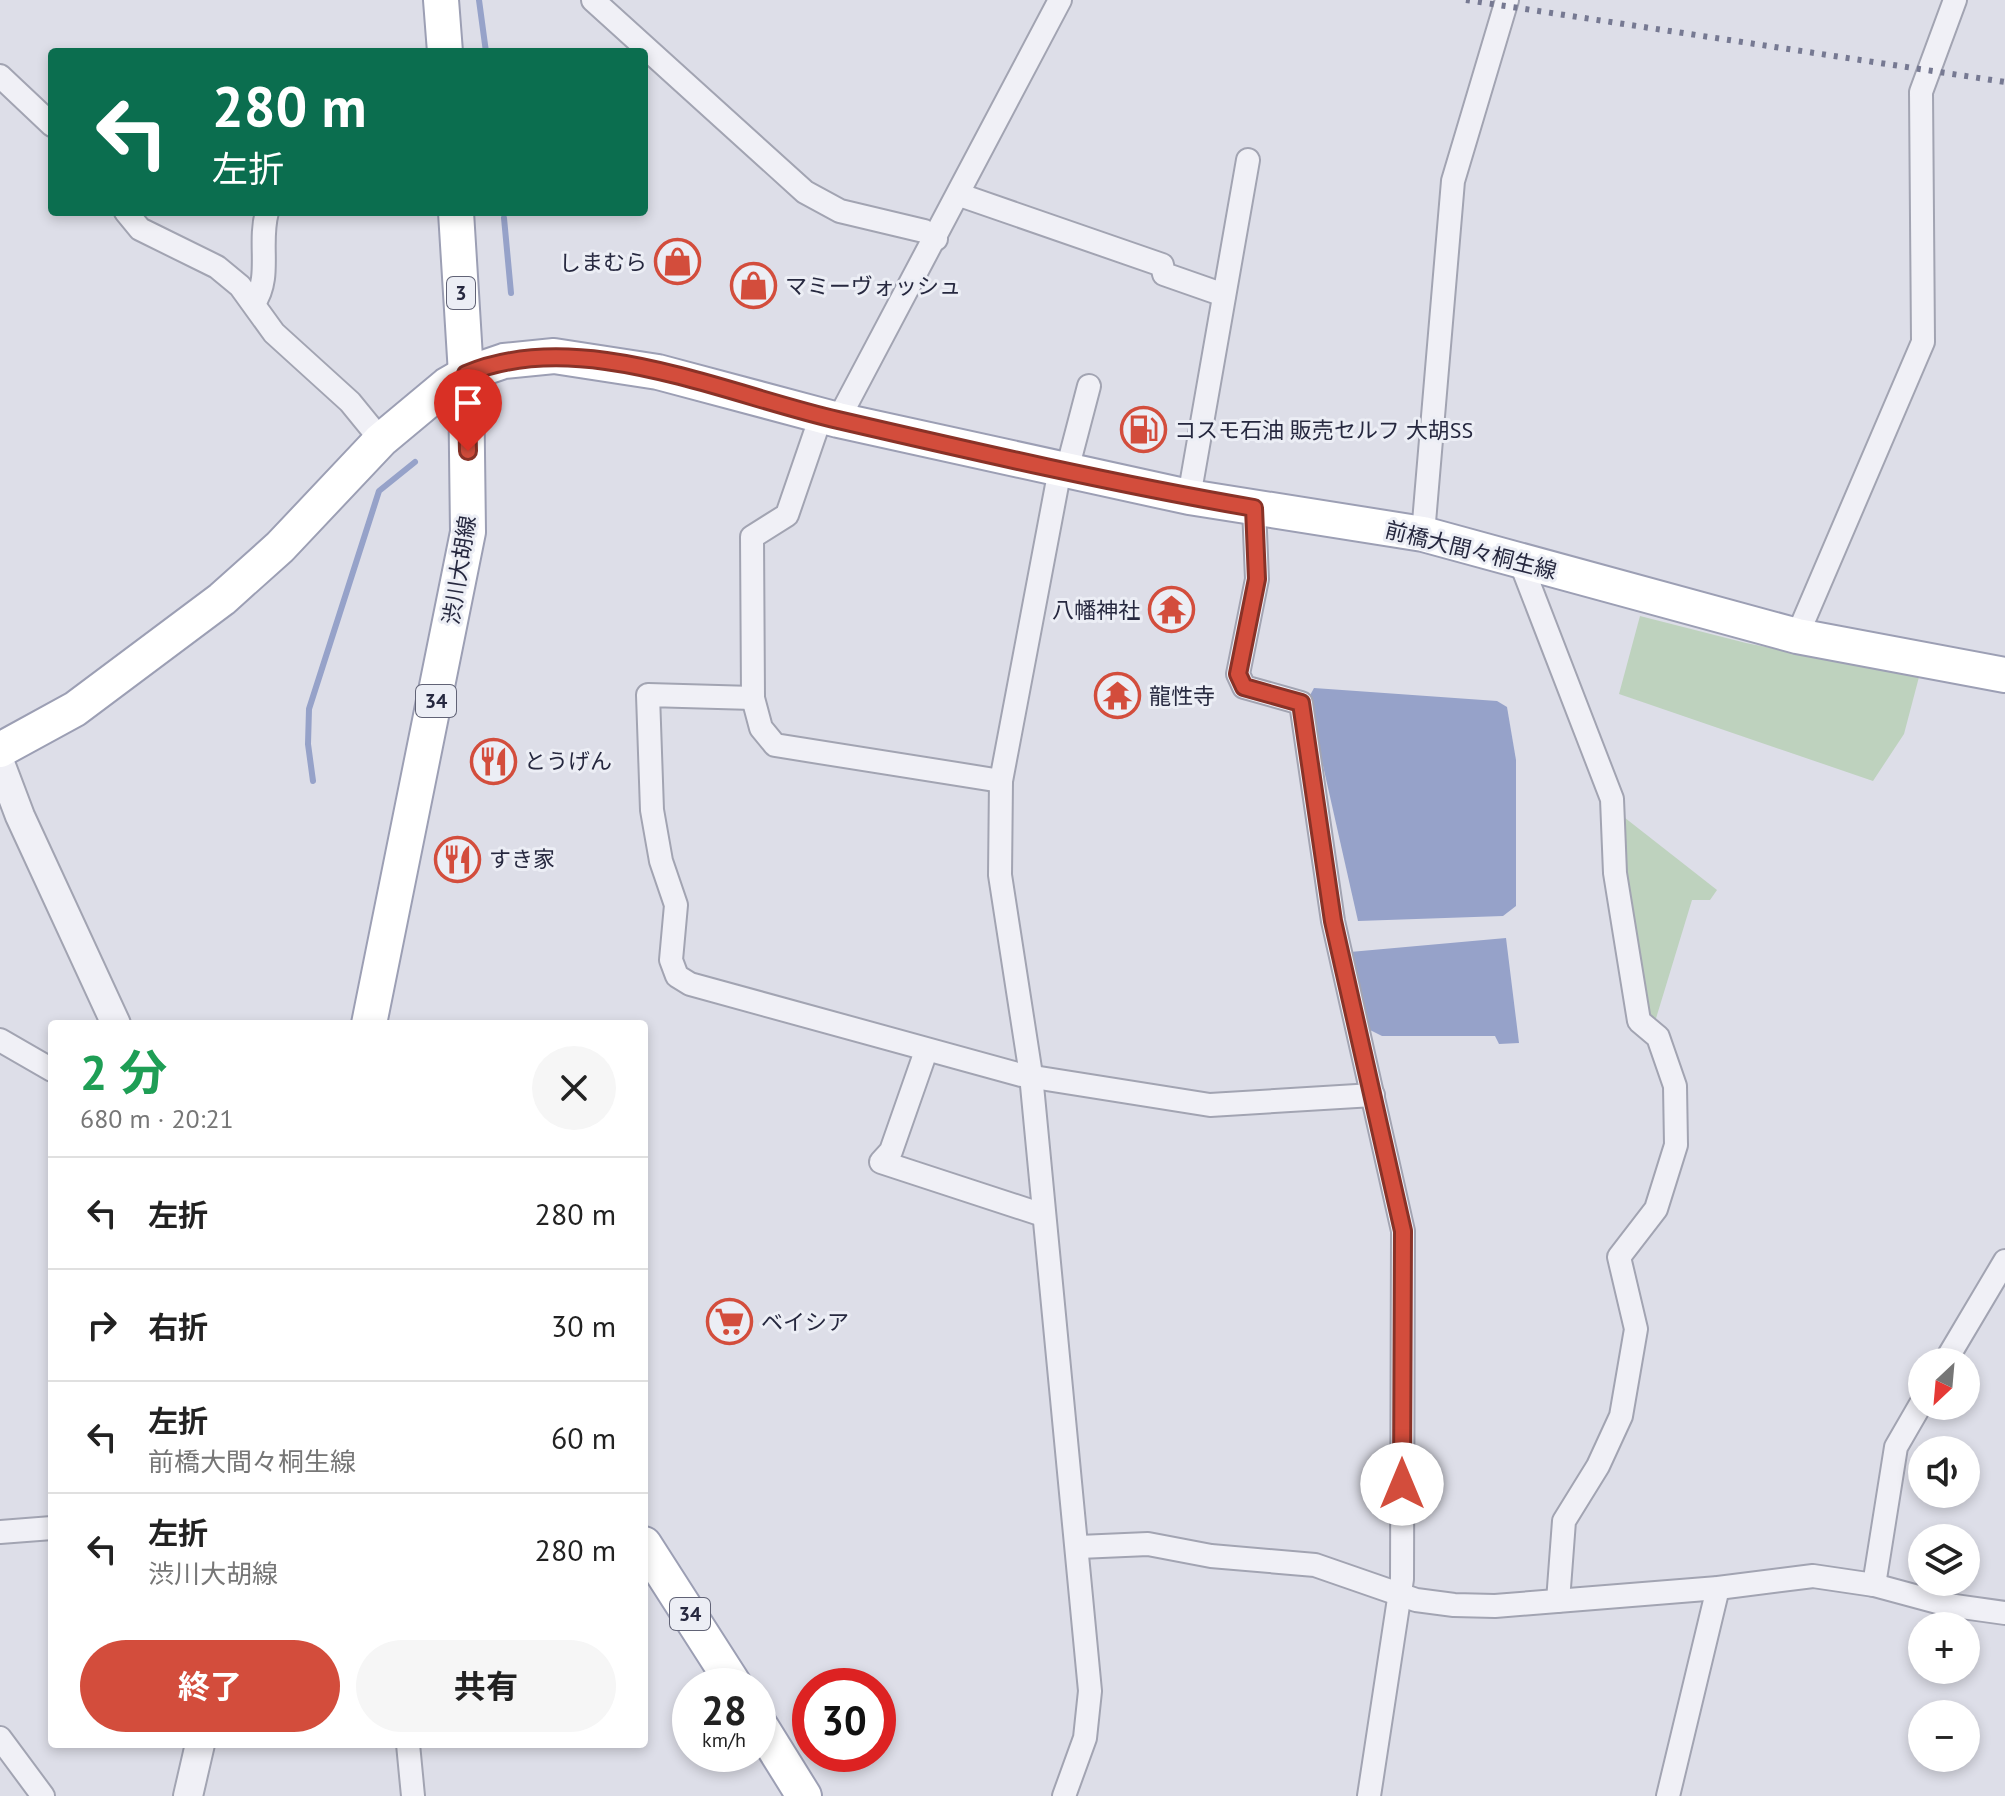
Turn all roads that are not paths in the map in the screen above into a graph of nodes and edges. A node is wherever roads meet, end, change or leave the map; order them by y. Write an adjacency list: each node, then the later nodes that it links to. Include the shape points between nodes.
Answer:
1 (441, 0): 6 (main road)
2 (593, 0): 7 (street)
3 (1060, 0): 12 (street)
4 (1507, 0): 26 (street, via 1453,181)
5 (1955, 0): 28 (street, via 1921,92 1923,342)
6 (445, 48)
7 (646, 48)
8 (648, 50): 16 (street, via 805,192 840,211 924,231)
9 (0, 76): 10 (street)
10 (48, 121)
11 (1248, 160): 17 (street)
12 (960, 195): 16 (street); 17 (street, via 1162,265 1164,274)
13 (130, 216): 18 (street, via 147,233 228,275)
14 (266, 216): 18 (street, via 261,243 265,281)
15 (456, 216): 19 (main road, 3)
16 (936, 239): 21 (street)
17 (1224, 295): 24 (street)
18 (254, 303): 22 (street, via 274,333 350,402)
19 (466, 374): 21 (main road, 前橋大間々桐生線, via 504,361 586,359 658,372); 22 (main road); 35 (main road, 渋川大胡線 / 34, via 470,496 464,566)
20 (1089, 386): 23 (street)
21 (830, 418): 23 (main road, 前橋大間々桐生線); 30 (street, via 787,515 752,537)
22 (381, 440): 31 (main road, via 319,509 222,599 75,709)
23 (1064, 470): 24 (main road, 前橋大間々桐生線); 33 (street)
24 (1189, 497): 25 (main road, 前橋大間々桐生線)
25 (1254, 508): 26 (main road, 前橋大間々桐生線); 40 (street, via 1257,579 1238,674 1244,687 1301,703 1333,921)
26 (1423, 534): 27 (main road, 前橋大間々桐生線)
27 (1520, 561): 28 (main road, 前橋大間々桐生線); 52 (street, via 1612,799 1615,873 1639,1021 1658,1037 1675,1086 1676,1145 1656,1209 1619,1257 1636,1329 1621,1416 1564,1521)
28 (1797, 636): 29 (main road, 前橋大間々桐生線)
29 (2005, 675)
30 (753, 698): 33 (street, via 761,728 775,745); 37 (street, via 648,695 652,810 676,905 673,969 690,984)
31 (0, 750)
32 (0, 763): 34 (street)
33 (1001, 781): 39 (street, via 1000,875)
34 (114, 1020)
35 (370, 1020)
36 (0, 1040): 38 (street)
37 (926, 1051): 39 (street); 41 (street, via 891,1151 881,1162)
38 (48, 1068)
39 (1031, 1075): 40 (street, via 1210,1105); 41 (street)
40 (1373, 1095): 51 (street, via 1403,1231)
41 (1043, 1215): 47 (street)
42 (2005, 1261): 43 (street)
43 (1953, 1348)
44 (1912, 1420): 49 (street, via 1896,1447)
45 (48, 1528): 46 (street)
46 (0, 1532)
47 (1079, 1547): 51 (street, via 1148,1544 1211,1556 1315,1565); 63 (street, via 1090,1703 1085,1738)
48 (648, 1550): 54 (main road, 34)
49 (1874, 1585): 50 (street, via 1813,1576); 53 (street, via 1948,1605)
50 (1718, 1588): 52 (street); 65 (street)
51 (1400, 1595): 52 (street, via 1454,1605); 64 (street)
52 (1558, 1601)
53 (2005, 1613)
54 (723, 1668)
55 (0, 1738): 59 (street)
56 (199, 1748): 60 (street)
57 (408, 1748): 61 (street)
58 (776, 1751): 62 (main road)
59 (43, 1796)
60 (188, 1796)
61 (413, 1796)
62 (804, 1796)
63 (1064, 1796)
64 (1369, 1796)
65 (1668, 1796)

